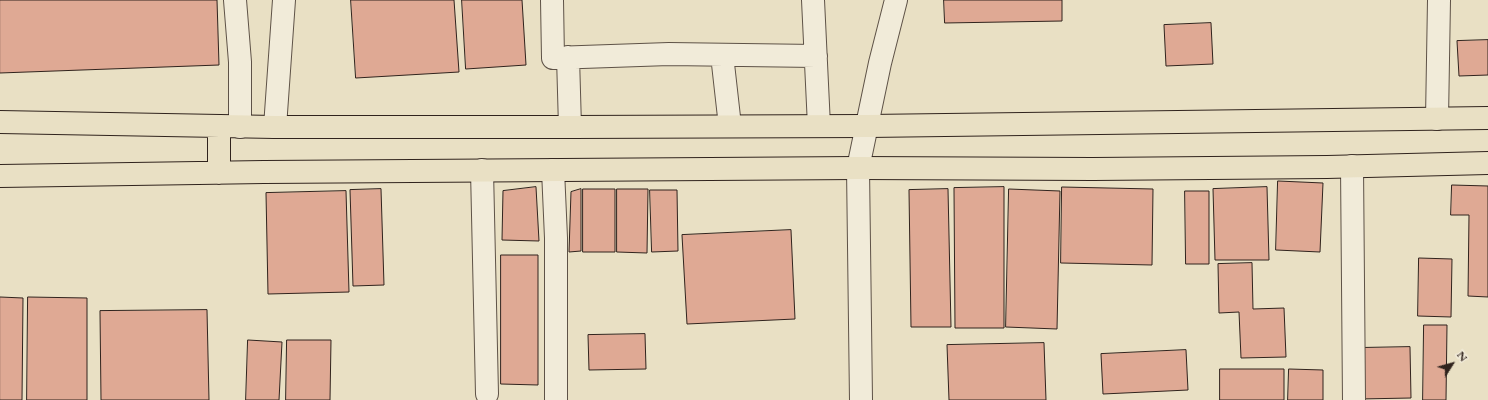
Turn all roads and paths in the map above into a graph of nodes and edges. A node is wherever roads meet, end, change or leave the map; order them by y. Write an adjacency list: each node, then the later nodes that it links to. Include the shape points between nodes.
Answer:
1 (235, 0): 16 (street, via 240,62)
2 (284, 0): 17 (street)
3 (552, 0): 9 (street, via 553,58)
4 (813, 0): 8 (street)
5 (896, 0): 15 (street)
6 (1439, 0): 11 (street)
7 (722, 55): 8 (street); 9 (street, via 669,54); 13 (street)
8 (816, 56): 14 (street)
9 (569, 67): 18 (street)
10 (1488, 118): 11 (main road)
11 (1437, 119): 15 (main road)
12 (0, 122): 16 (main road)
13 (730, 126): 14 (main road); 18 (main road)
14 (818, 126): 15 (main road)
15 (868, 126): 21 (street)
16 (230, 127): 17 (main road); 24 (main road)
17 (275, 127): 18 (main road)
18 (570, 127)
19 (1488, 163): 20 (main road)
20 (1352, 166): 21 (main road, via 1093,170); 29 (street)
21 (858, 168): 23 (main road); 28 (street)
22 (482, 170): 23 (main road); 24 (main road); 26 (street)
23 (553, 170): 27 (street, via 556,238)
24 (219, 172): 25 (main road)
25 (0, 176)
26 (487, 394)
27 (556, 400)
28 (861, 400)
29 (1354, 400)

